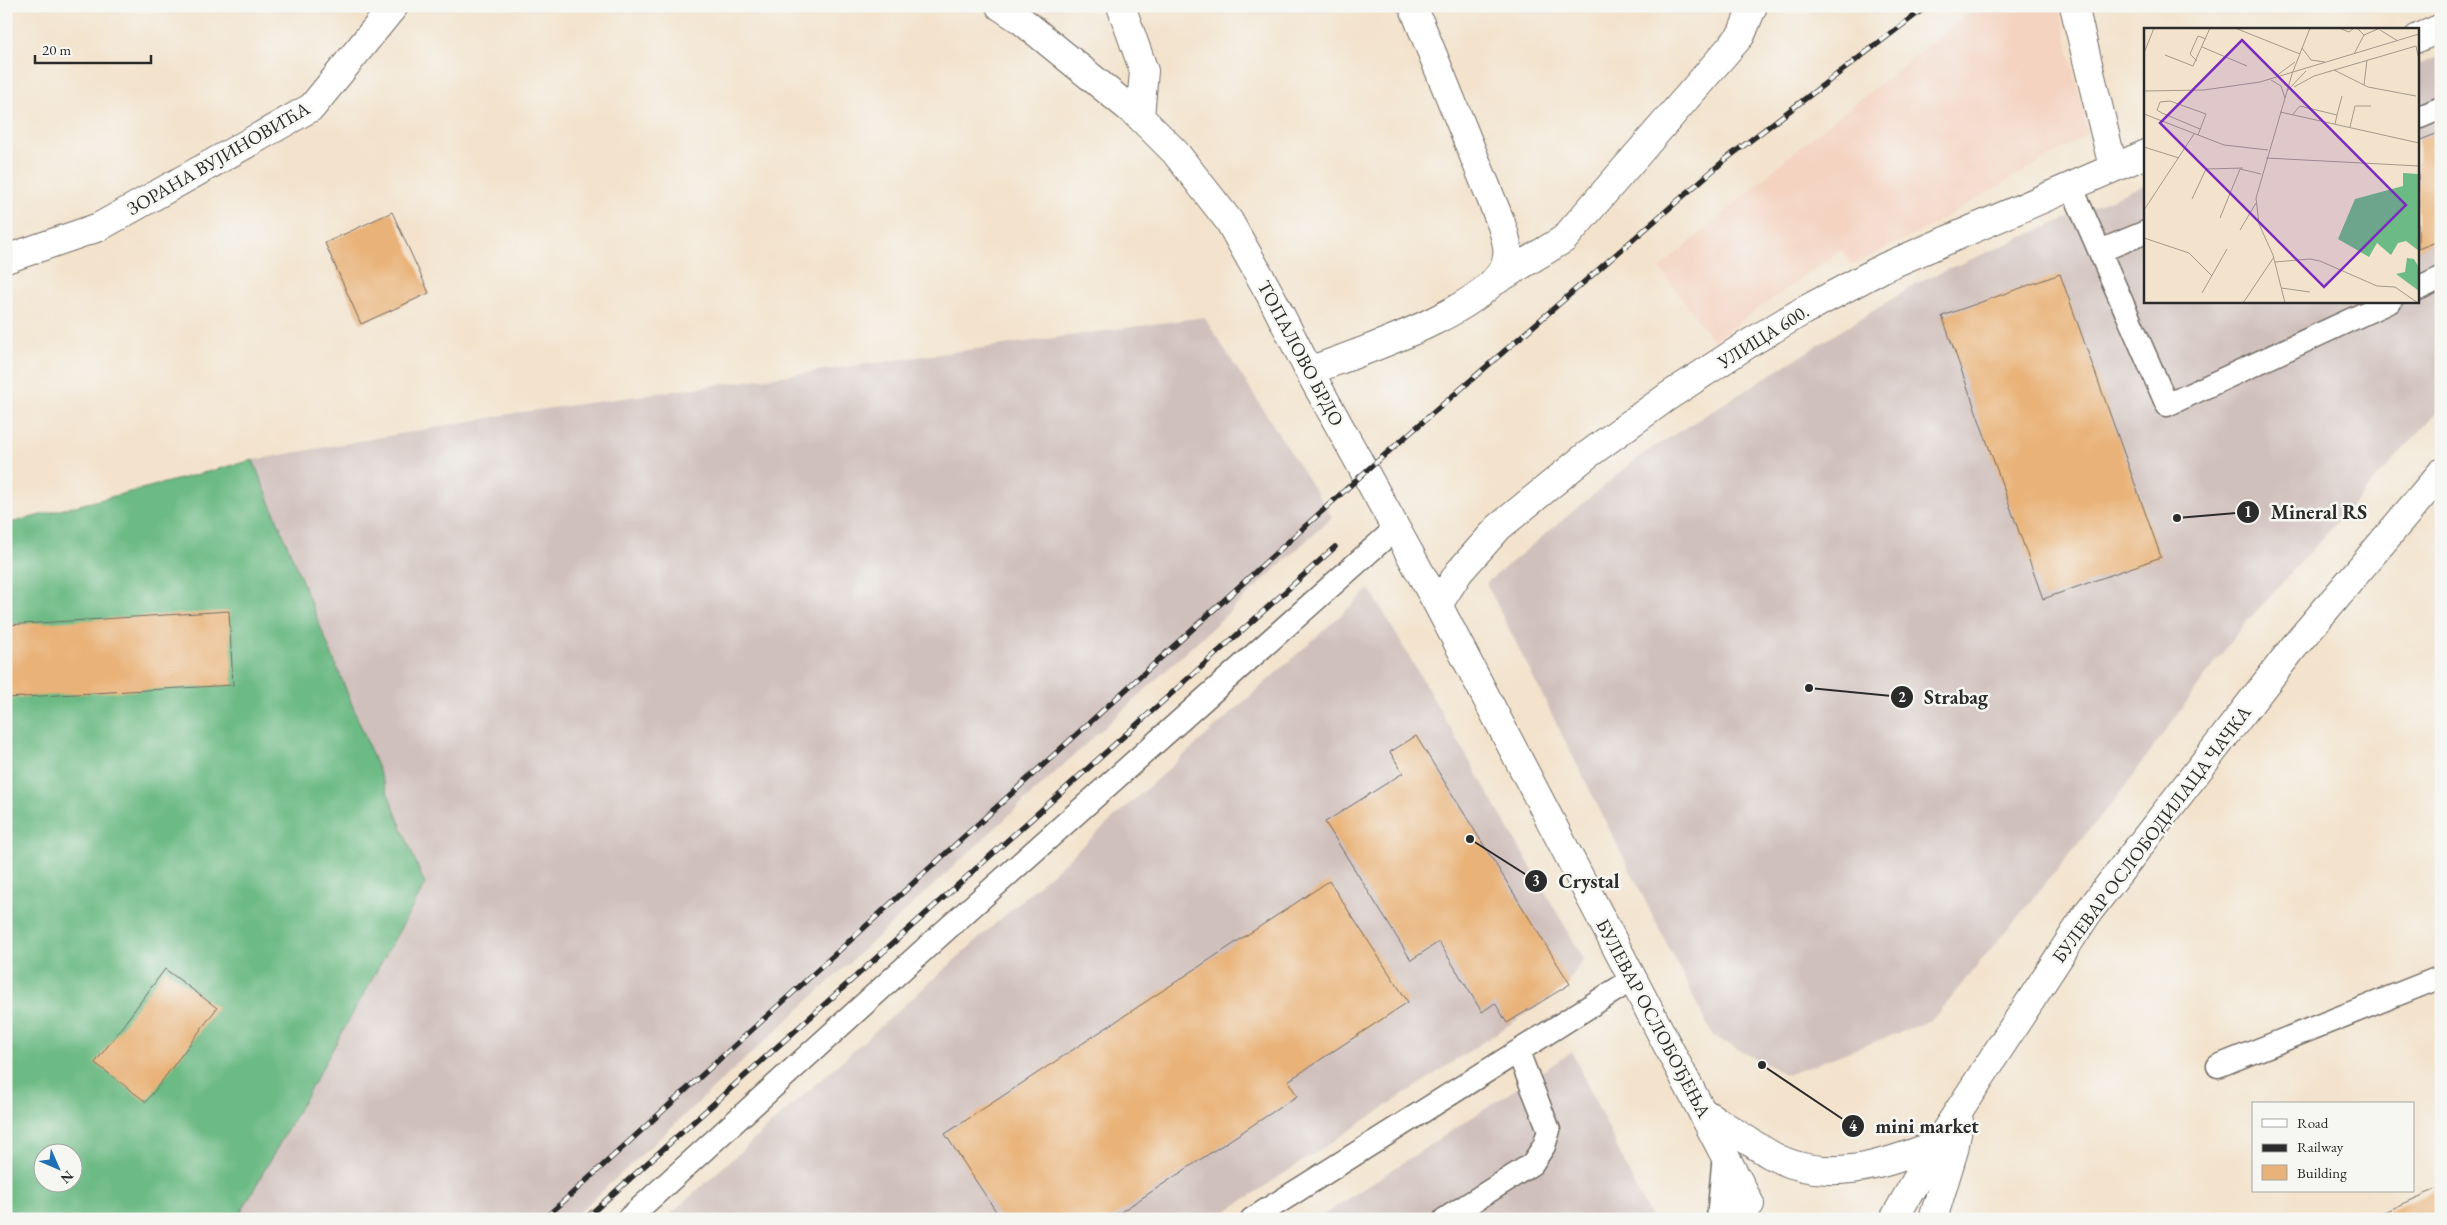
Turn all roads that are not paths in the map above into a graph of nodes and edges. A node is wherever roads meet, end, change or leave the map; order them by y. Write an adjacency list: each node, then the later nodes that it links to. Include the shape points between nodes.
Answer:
1 (394, 6): 17 (street, ЗОРАНА ВУЈИНОВИЋА, via 312,107 99,226)
2 (1000, 6): 10 (street, ТОПАЛОВО БРДО)
3 (1121, 6): 10 (street, via 1144,71)
4 (1413, 6): 19 (street, via 1501,223 1507,257)
5 (1753, 6): 19 (street, via 1742,35 1564,239)
6 (2074, 6): 13 (street)
7 (2441, 28): 8 (street)
8 (2420, 37)
9 (2441, 108): 11 (lane)
10 (1140, 117): 22 (street, ТОПАЛОВО БРДО, via 1175,152 1228,222)
11 (2420, 117)
12 (2144, 155): 13 (street, УЛИЦА 600.)
13 (2113, 167): 14 (street, УЛИЦА 600.)
14 (2071, 186): 16 (lane); 25 (street, УЛИЦА 600., via 1885,266 1803,311 1675,392 1586,456 1499,527 1459,572)
15 (2144, 233): 16 (lane)
16 (2100, 251): 21 (lane, via 2167,404)
17 (6, 259)
18 (2441, 278): 20 (lane)
19 (1492, 283): 22 (street, via 1480,294 1418,328)
20 (2420, 288)
21 (2389, 302)
22 (1309, 371): 24 (street, ТОПАЛОВО БРДО)
23 (2441, 473): 30 (street, БУЛЕВАР ОСЛОБОДИЛАЦА ЧАЧКА, via 2293,648 2090,911)
24 (1396, 528): 25 (street, ТОПАЛОВО БРДО); 35 (lane)
25 (1438, 605): 27 (street, БУЛЕВАР ОСЛОБОЂЕЊА)
26 (2441, 977): 29 (lane)
27 (1633, 979): 28 (lane); 31 (street, БУЛЕВАР ОСЛОБОЂЕЊА)
28 (1518, 1052): 36 (lane); 37 (lane, via 1548,1130 1544,1146 1532,1164)
29 (2218, 1066)
30 (1962, 1106): 32 (street, БУЛЕВАР ОСЛОБОДИЛАЦА ЧАЧКА); 42 (street, via 1954,1150)
31 (1703, 1112): 32 (street, via 1772,1155 1816,1170 1873,1166); 33 (street, БУЛЕВАР ОСЛОБОЂЕЊА)
32 (1937, 1144): 41 (street, БУЛЕВАР ОСЛОБОДИЛАЦА ЧАЧКА)
33 (1724, 1154): 34 (street, БУЛЕВАР ОСЛОБОЂЕЊА); 38 (lane)
34 (1739, 1182): 39 (street); 40 (street, БУЛЕВАР ОСЛОБОЂЕЊА)
35 (628, 1219)
36 (1252, 1219)
37 (1445, 1219)
38 (1718, 1219)
39 (1744, 1219)
40 (1757, 1219)
41 (1894, 1219)
42 (1933, 1219)

